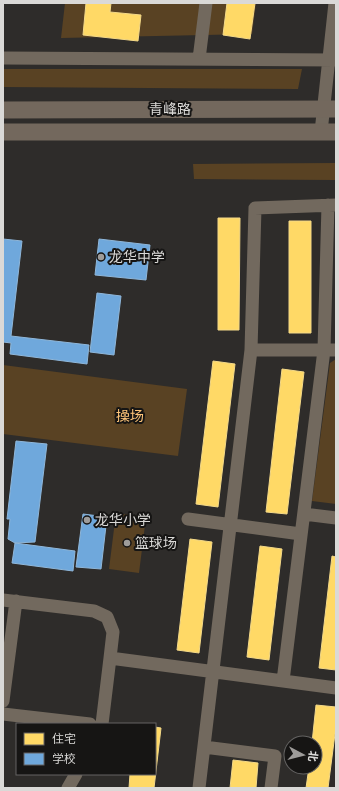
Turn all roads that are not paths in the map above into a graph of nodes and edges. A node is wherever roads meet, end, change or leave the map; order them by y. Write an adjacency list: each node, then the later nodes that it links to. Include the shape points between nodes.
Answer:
1 (206, 3): 4 (street)
2 (335, 3): 5 (street)
3 (3, 58): 4 (street)
4 (199, 60): 5 (street)
5 (332, 60): 6 (street)
6 (330, 109): 7 (main road, 青峰路); 9 (street)
7 (3, 110)
8 (3, 132): 9 (main road, 青峰路)
9 (328, 132)
10 (332, 205): 11 (street, via 254,208); 12 (street)
11 (251, 350): 12 (street); 16 (street)
12 (330, 350): 13 (street)
13 (304, 514): 14 (street); 17 (street)
14 (336, 518)
15 (188, 519): 16 (street)
16 (230, 524): 17 (street); 20 (street)
17 (301, 534): 21 (street)
18 (10, 600): 19 (street, via 94,611 107,617 113,632); 23 (street)
19 (110, 658): 20 (street); 26 (street)
20 (213, 672): 21 (street); 27 (street)
21 (283, 681): 22 (street)
22 (336, 688)
23 (3, 701)
24 (3, 714): 25 (street)
25 (81, 723)
26 (102, 723)
27 (204, 747): 30 (street); 31 (street, via 275,756)
28 (75, 775): 29 (street)
29 (68, 788)
30 (199, 788)
31 (271, 788)

